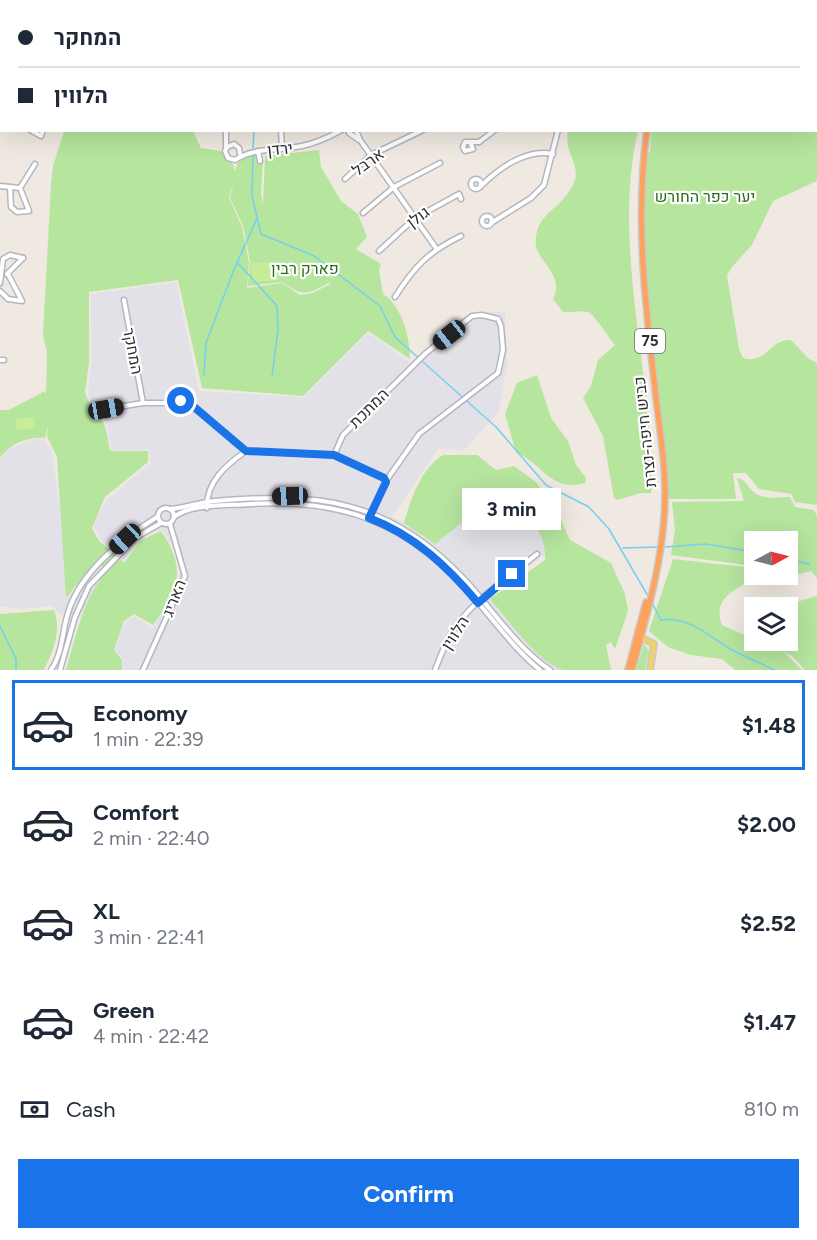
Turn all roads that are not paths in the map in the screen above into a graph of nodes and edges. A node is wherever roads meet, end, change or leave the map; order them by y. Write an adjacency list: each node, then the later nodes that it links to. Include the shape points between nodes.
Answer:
1 (226, 132): 10 (street)
2 (281, 132): 18 (street)
3 (343, 132): 18 (street, ירדן, via 320,142)
4 (347, 132): 11 (street)
5 (356, 132): 11 (street)
6 (419, 132): 23 (street, ארבל)
7 (492, 132): 13 (street)
8 (558, 132): 22 (street)
9 (647, 132): 67 (highway, כביש חיפה-נצרת / 75, via 641,171 642,274 665,486 661,551)
10 (227, 136): 14 (street); 17 (street)
11 (360, 140): 23 (street)
12 (470, 142): 13 (street); 15 (street); 15 (street, via 465,142 463,149 469,152)
13 (479, 142): 15 (street)
14 (234, 144): 16 (street); 17 (street)
15 (473, 147)
16 (239, 148): 19 (street, ירדן); 21 (street)
17 (226, 149): 21 (street, via 230,159 237,159)
18 (282, 149): 20 (street, ירדן)
19 (250, 151): 20 (street, ירדן); 21 (street, ירדן)
20 (258, 151): 24 (street)
21 (240, 154)
22 (553, 154): 28 (street, via 529,153); 37 (street, via 540,190)
23 (371, 155): 27 (street, ארבל); 33 (street)
24 (260, 161)
25 (440, 163): 33 (street)
26 (35, 164): 34 (street)
27 (345, 179)
28 (488, 179): 29 (street); 31 (street)
29 (479, 180): 31 (street); 31 (street, via 473,179 471,186)
30 (0, 186): 32 (street)
31 (481, 186)
32 (10, 187): 34 (street); 34 (street, via 11,207 17,212 29,211)
33 (394, 187): 36 (street); 39 (street)
34 (20, 188)
35 (461, 199): 39 (street, גולן, via 459,195)
36 (363, 213)
37 (501, 216): 38 (street); 40 (street)
38 (490, 217): 40 (street); 40 (street, via 485,216 482,222 486,226)
39 (415, 218): 42 (street); 43 (street, גולן)
40 (491, 223)
41 (461, 236): 42 (street)
42 (436, 248): 48 (street, via 412,271)
43 (379, 251)
44 (0, 274): 45 (street); 45 (street, via 3,259 10,255 23,258); 46 (street)
45 (9, 274): 47 (street, via 22,301 8,299)
46 (0, 283)
47 (0, 291)
48 (395, 297)
49 (124, 300): 50 (street, המחקר)
50 (143, 403): 51 (street); 52 (street, via 188,403)
51 (106, 409)
52 (246, 451): 53 (street); 55 (street, via 212,484)
53 (334, 455): 54 (street); 54 (street, המתכת, via 343,435 412,366 472,316 498,320 502,364 498,373 414,441)
54 (386, 480): 58 (street, המתכת)
55 (207, 502): 56 (street); 57 (street); 58 (street, via 303,497)
56 (207, 508): 60 (street); 61 (street, via 290,502 331,507)
57 (170, 509): 59 (street, via 161,509); 60 (street)
58 (371, 513): 61 (street, המתכת); 65 (street, via 432,548)
59 (157, 517): 62 (street); 68 (street, via 131,534 77,590)
60 (174, 517): 63 (street)
61 (369, 518): 66 (street, via 429,552)
62 (161, 523): 63 (street); 69 (street, via 135,538 89,586 75,617)
63 (170, 524): 70 (street, האריג, via 185,576)
64 (537, 554): 65 (street, הלווין)
65 (483, 599): 66 (street, הלווין); 73 (street, via 525,648)
66 (478, 603): 71 (street, הלווין, via 448,639); 72 (street)
67 (639, 636): 74 (highway, כביש חיפה-נצרת / 75); 74 (highway, כביש חיפה-נצרת / 75); 75 (main road, via 654,644)
68 (51, 670)
69 (60, 670)
70 (143, 670)
71 (435, 670)
72 (540, 670)
73 (550, 670)
74 (628, 670)
75 (650, 670)

